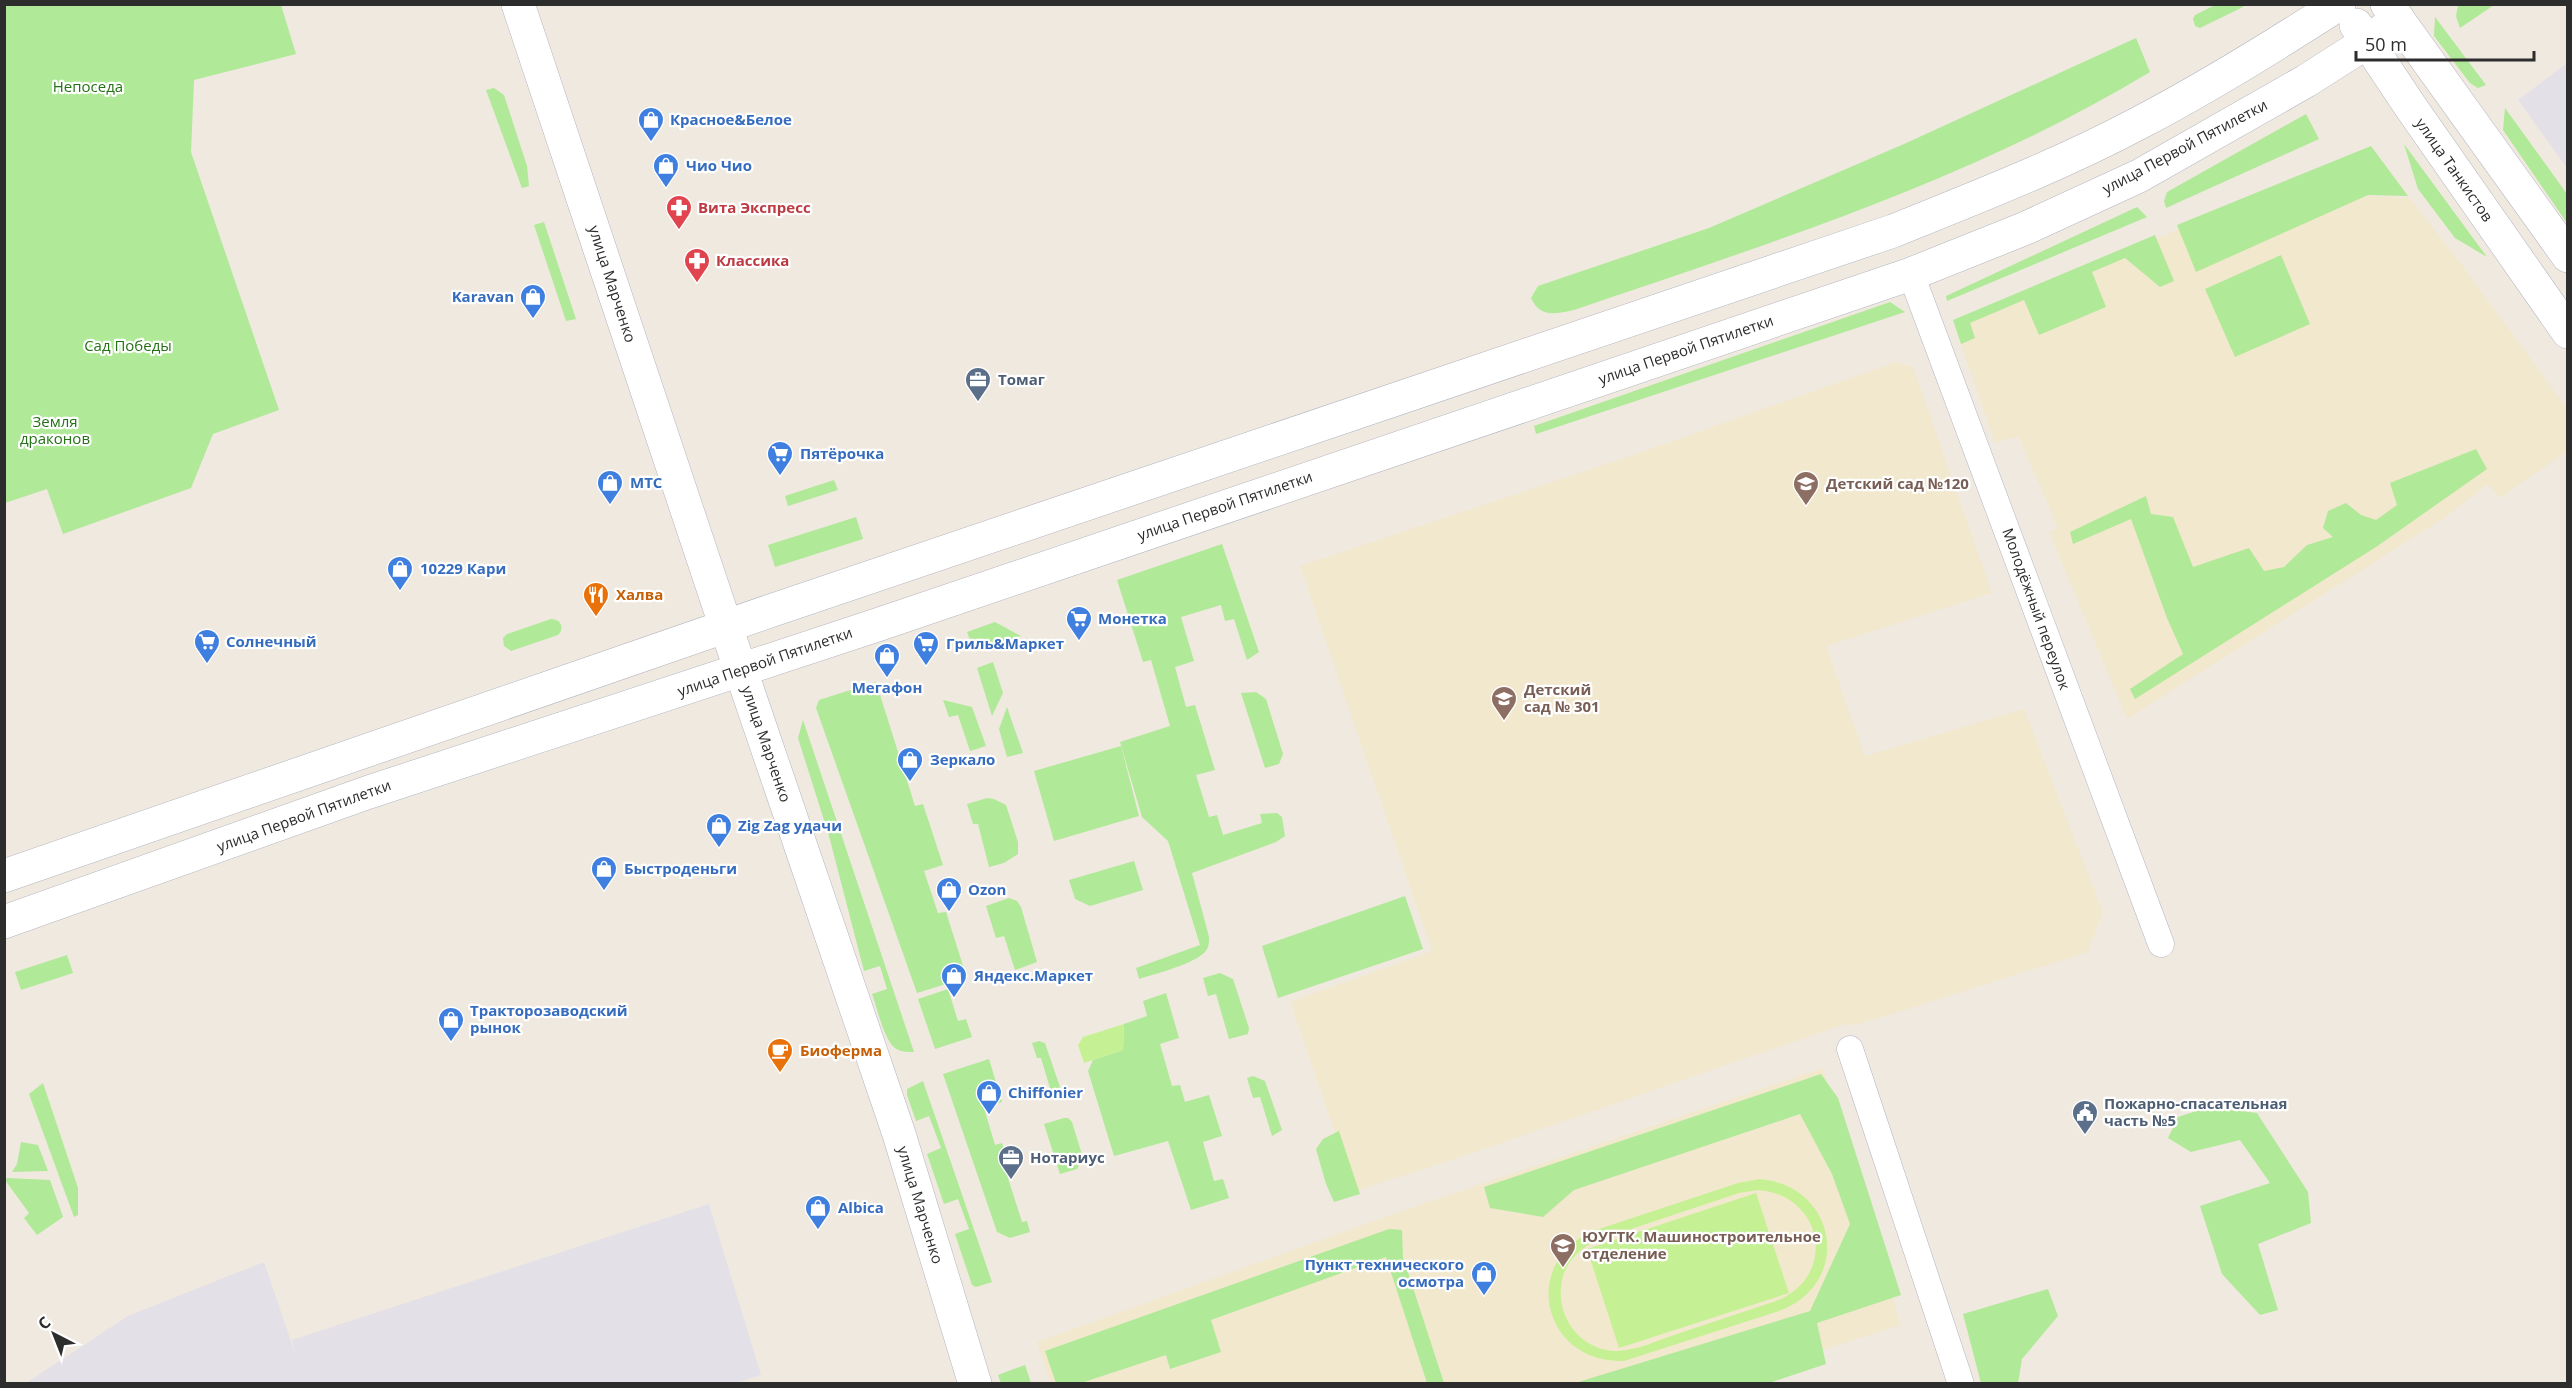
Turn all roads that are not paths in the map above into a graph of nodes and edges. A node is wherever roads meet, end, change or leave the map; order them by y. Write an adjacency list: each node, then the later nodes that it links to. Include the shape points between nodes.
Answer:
1 (518, 4): 9 (main road, улица Марченко)
2 (2339, 4): 9 (main road, via 2140,123 2026,177 1893,231)
3 (2346, 4): 5 (main road, улица Танкистов)
4 (2395, 9): 5 (main road, улица Первой Пятилетки); 6 (main road)
5 (2367, 42): 7 (main road, улица Первой Пятилетки, via 2139,176 2026,228); 8 (main road, улица Танкистов)
6 (2568, 256)
7 (1911, 274): 10 (main road, улица Первой Пятилетки); 13 (street, Молодёжный переулок)
8 (2568, 332)
9 (726, 627): 10 (main road, улица Марченко); 11 (main road)
10 (741, 670): 12 (main road, улица Первой Пятилетки, via 369,792); 15 (main road, улица Марченко, via 899,1134)
11 (4, 876)
12 (4, 922)
13 (2161, 944)
14 (1850, 1049): 16 (street)
15 (975, 1383)
16 (1961, 1383)

